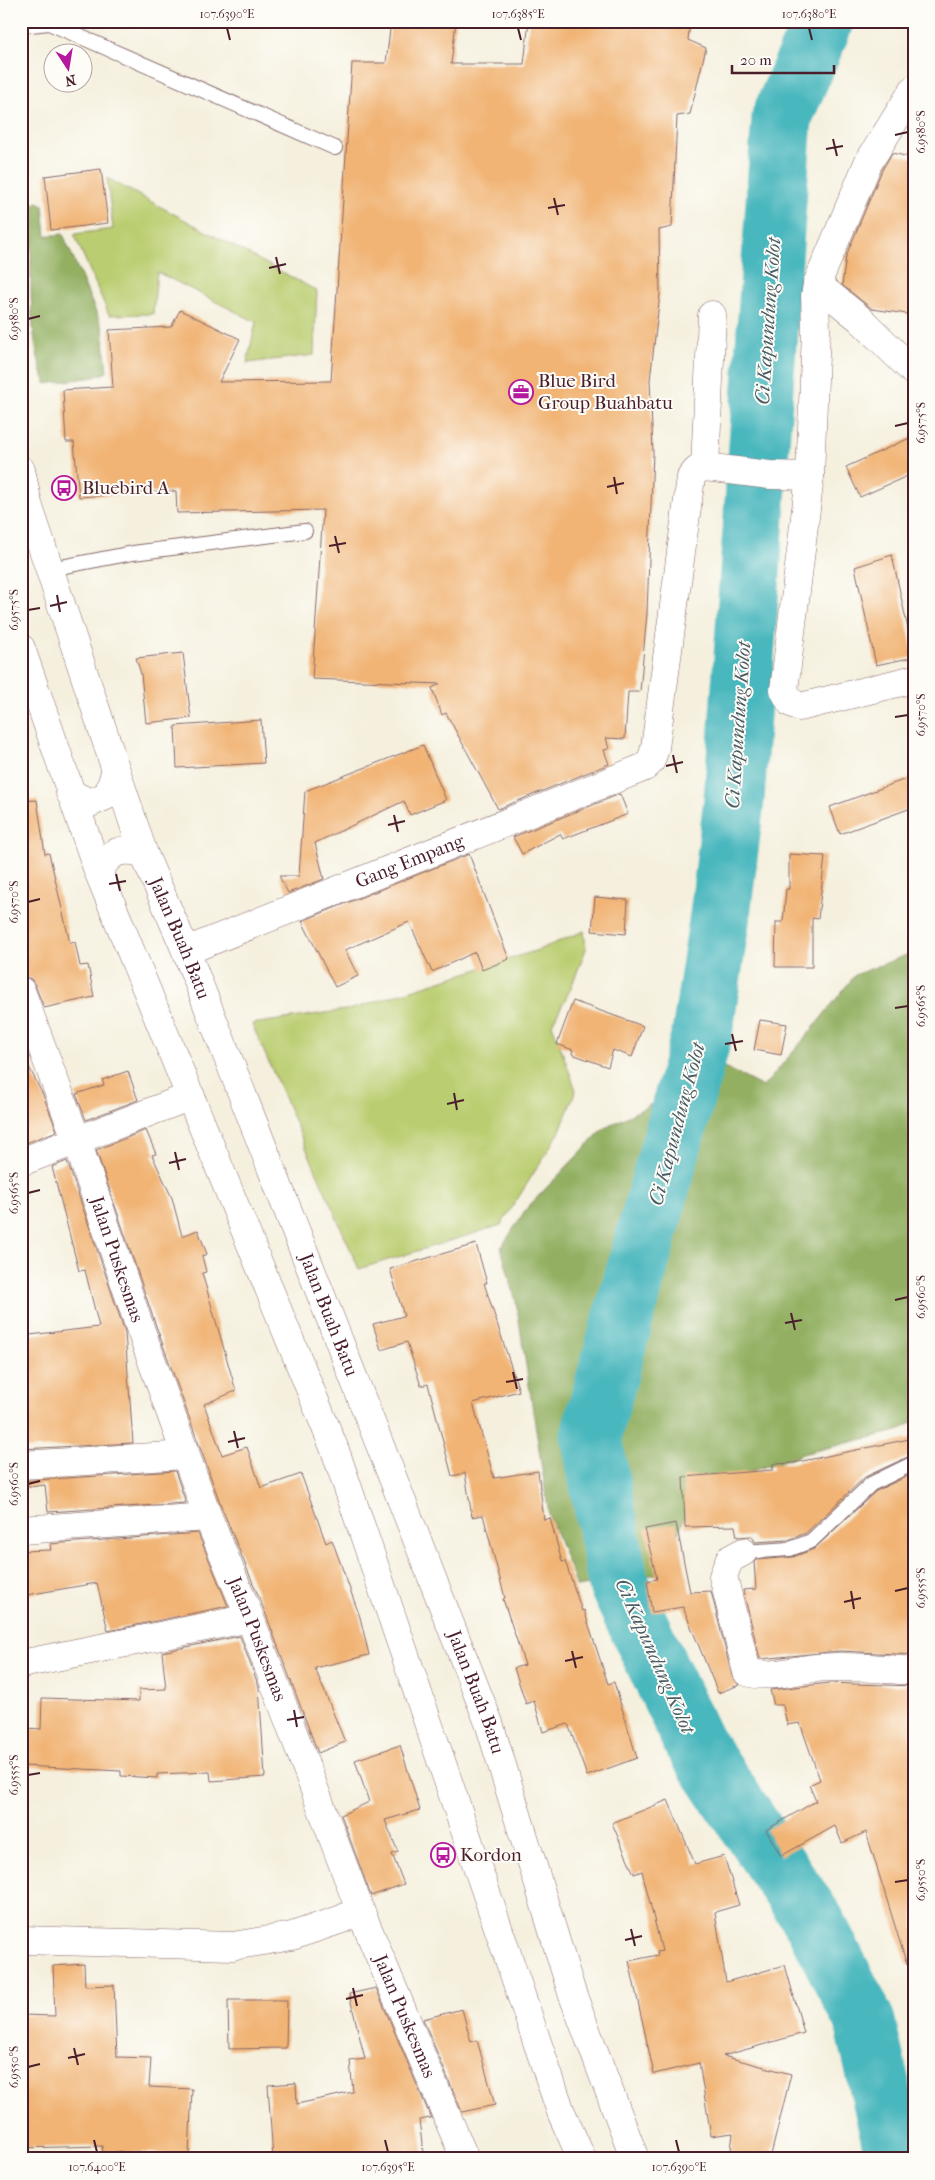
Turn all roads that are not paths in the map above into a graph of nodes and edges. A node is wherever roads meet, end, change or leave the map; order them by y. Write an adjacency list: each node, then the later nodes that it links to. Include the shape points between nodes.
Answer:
1 (21, 26): 3 (lane, via 49,23)
2 (914, 89): 4 (street, via 868,163)
3 (335, 148)
4 (816, 290): 6 (street, via 860,319); 9 (street)
5 (712, 315): 7 (street)
6 (914, 372)
7 (714, 468): 9 (street); 18 (street, Gang Empang, via 697,470 687,491 651,761 634,772)
8 (21, 470): 11 (street, Jalan Buah Batu, via 28,504)
9 (810, 476): 13 (street, via 784,690 786,697 800,706)
10 (305, 531): 11 (lane, via 133,553)
11 (50, 570): 14 (street, Jalan Buah Batu)
12 (21, 648): 15 (street)
13 (914, 679)
14 (116, 773): 15 (street, via 108,795 90,802); 16 (street, Jalan Buah Batu)
15 (70, 793): 17 (street)
16 (143, 852): 17 (street, via 123,849 110,854); 18 (street, Jalan Buah Batu)
17 (98, 871): 20 (street)
18 (186, 951): 36 (street, Jalan Buah Batu, via 489,1723 572,1993)
19 (21, 991): 21 (street, Jalan Puskesmas)
20 (191, 1096): 21 (street); 35 (street, via 335,1450 561,2112)
21 (78, 1141): 22 (street); 23 (street, Jalan Puskesmas)
22 (21, 1162)
23 (186, 1455): 25 (street); 26 (street, Jalan Puskesmas)
24 (914, 1463): 28 (lane, via 871,1484 811,1541 790,1548)
25 (21, 1466)
26 (208, 1517): 27 (street); 29 (street, Jalan Puskesmas)
27 (21, 1530)
28 (743, 1552): 31 (street, via 730,1559 723,1576 747,1672 763,1676 817,1668)
29 (250, 1618): 30 (street); 32 (street, Jalan Puskesmas)
30 (21, 1664)
31 (914, 1671)
32 (360, 1910): 33 (street, via 292,1936 233,1946); 34 (street, Jalan Puskesmas)
33 (21, 1940)
34 (464, 2159)
35 (582, 2159)
36 (635, 2159)

